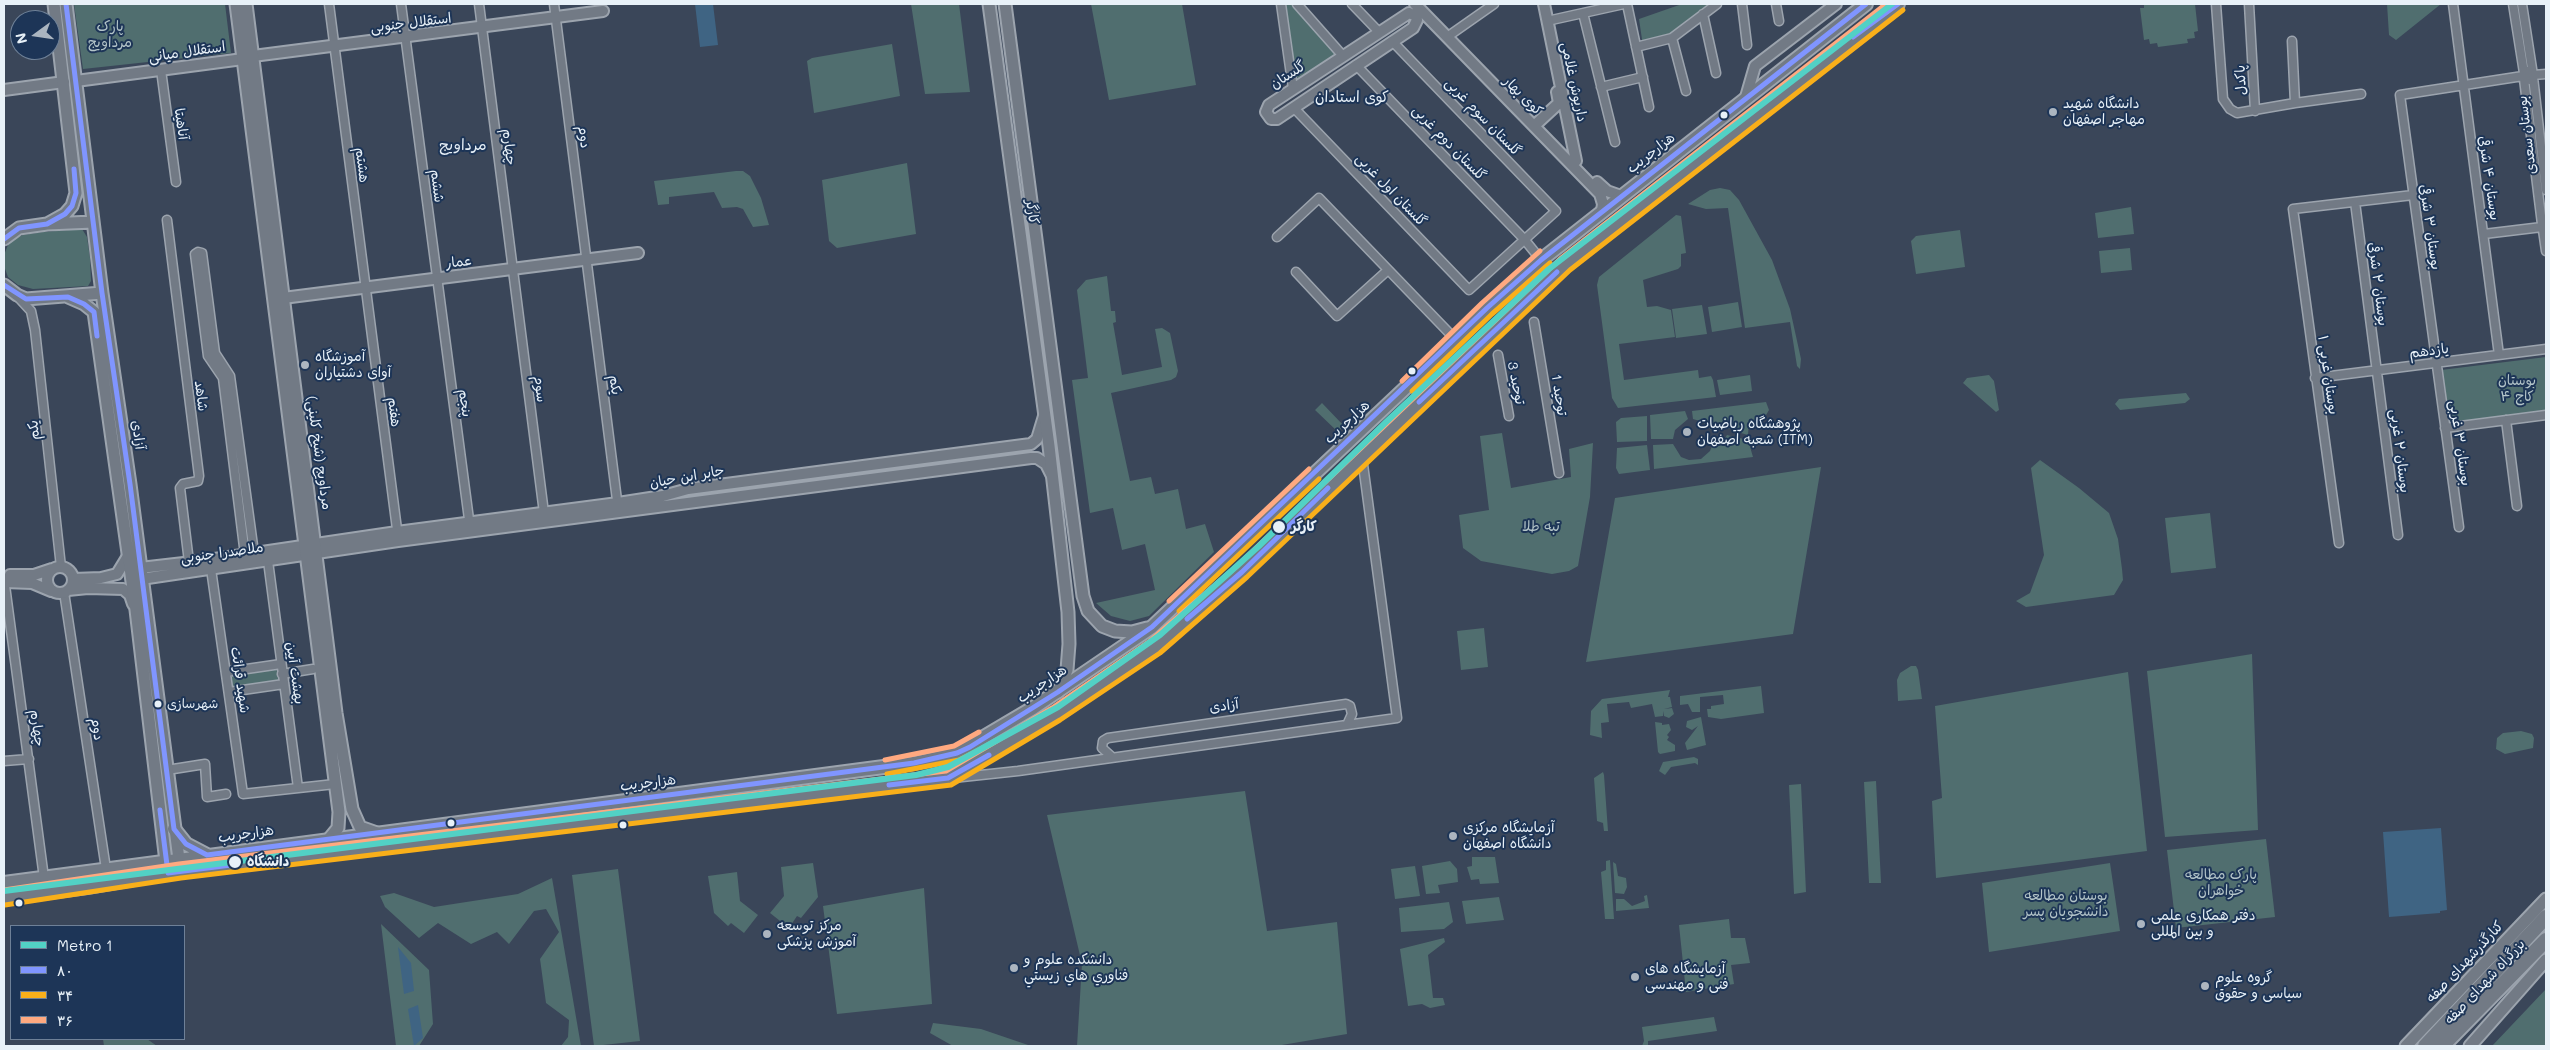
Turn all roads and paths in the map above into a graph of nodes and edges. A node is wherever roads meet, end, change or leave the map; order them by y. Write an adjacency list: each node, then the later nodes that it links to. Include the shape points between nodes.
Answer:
1 (54, 4): 59 (main road)
2 (66, 4): 58 (main road, آزادی)
3 (236, 4): 51 (main road, مرداویج (شیخ کلینی))
4 (246, 4): 51 (main road, مرداویج (شیخ کلینی))
5 (329, 4): 48 (street)
6 (401, 4): 43 (street)
7 (479, 4): 39 (street)
8 (554, 4): 36 (street)
9 (989, 4): 96 (main road, کارگر)
10 (1005, 4): 105 (main road, کارگر)
11 (1281, 4): 62 (street)
12 (1297, 4): 50 (street)
13 (1352, 4): 40 (street)
14 (1415, 4): 42 (street, کوی بهار)
15 (1421, 4): 42 (street, کوی بهار)
16 (1494, 4): 42 (street)
17 (1537, 4): 67 (street, داریوش غلامی)
18 (1544, 4): 37 (street, داریوش غلامی)
19 (1625, 4): 31 (street); 49 (street)
20 (1717, 4): 33 (street)
21 (1742, 4): 47 (street)
22 (1776, 4): 38 (street)
23 (1836, 4): 66 (street, via 1755,66)
24 (1868, 4): 34 (main road, هزارجریب); 35 (main road)
25 (1898, 4): 35 (main road)
26 (2216, 4): 71 (street, پاکدل, via 2223,99 2237,113)
27 (2250, 4): 71 (street, پاکدل)
28 (2453, 4): 60 (street, بوستان ۴ شرقی)
29 (2513, 4): 56 (street, بوستان سعدی)
30 (2522, 4): 56 (street, بوستان سعدی)
31 (1586, 9): 37 (street); 61 (street)
32 (603, 11): 36 (street, استقلال جنوبی)
33 (1703, 14): 44 (street); 54 (street)
34 (1850, 16): 41 (main road, via 1858,20); 66 (main road, هزارجریب)
35 (1880, 17): 41 (main road)
36 (556, 18): 39 (street, استقلال جنوبی); 91 (street, دوم)
37 (1547, 21): 67 (street, داریوش غلامی)
38 (1779, 21)
39 (482, 27): 43 (street, استقلال جنوبی); 93 (street, چهارم)
40 (1379, 32): 45 (street, گلستان, via 1409,13 1416,16 1413,28); 50 (street, گلستان)
41 (1860, 32): 106 (main road, via 1565,264)
42 (1449, 35): 72 (street, کوی بهار)
43 (405, 38): 48 (street, استقلال جنوبی); 97 (street, ششم)
44 (1672, 38): 49 (street); 64 (street)
45 (1392, 41): 52 (street, گلستان); 88 (street, گلستان سوم غربی, via 1556,211)
46 (2292, 41): 68 (street)
47 (1747, 45)
48 (334, 46): 51 (street, استقلال جنوبی); 99 (street, هشتم)
49 (1636, 47): 57 (street)
50 (1343, 56): 62 (street, گلستان)
51 (248, 57): 53 (street, استقلال میانی); 104 (main road, مرداویج (شیخ کلینی)); 140 (main road, مرداویج (شیخ کلینی))
52 (1356, 65): 70 (street, گلستان); 88 (street, گلستان دوم غربی)
53 (161, 70): 58 (street, استقلال میانی); 75 (street, آناهیتا)
54 (1716, 73)
55 (2546, 74): 56 (street)
56 (2528, 76): 60 (street); 76 (street, بوستان سعدی); 84 (street, بوستان سعدی)
57 (1642, 77): 61 (street); 69 (street)
58 (76, 81): 82 (main road, آزادی)
59 (64, 82): 63 (street); 83 (main road, via 76,193 66,214)
60 (2464, 86): 77 (street, بوستان ۳ شرقی, via 2400,94); 85 (street, بوستان ۴ شرقی)
61 (1601, 87): 73 (street)
62 (1293, 89): 70 (street, گلستان, via 1269,104 1266,112 1270,119 1277,119)
63 (4, 90)
64 (1686, 91)
65 (2361, 94): 68 (street)
66 (1746, 97): 78 (main road, هزارجریب)
67 (1561, 99): 72 (street, داریوش غلامی); 74 (street, داریوش غلامی)
68 (2295, 103): 71 (street)
69 (1649, 107)
70 (1294, 108): 88 (street, گلستان اول غربی, via 1469,290)
71 (2255, 111)
72 (1537, 124): 74 (street, کوی بهار)
73 (1615, 142)
74 (1574, 163): 78 (street, کوی بهار, via 1603,188); 80 (street, کوی بهار, via 1600,194)
75 (176, 182)
76 (2546, 190)
77 (2413, 194): 79 (street); 113 (street, بوستان ۳ شرقی)
78 (1621, 196): 80 (main road, هزارجریب)
79 (2355, 202): 114 (street, بوستان ۲ شرقی); 115 (street, بوستان غربی ۱, via 2293,209)
80 (1602, 211): 92 (main road, هزارجریب)
81 (167, 220): 144 (street, شاهد, via 198,476 198,481 183,484 180,488)
82 (93, 222): 83 (main road); 100 (main road, آزادی)
83 (47, 224): 87 (main road, via 19,228)
84 (2544, 227): 85 (street); 89 (street, بوستان سعدی)
85 (2484, 234): 112 (street, بوستان ۴ شرقی)
86 (1277, 237): 94 (street, via 1319,198)
87 (4, 239)
88 (1524, 239): 92 (street)
89 (2546, 251)
90 (638, 253): 91 (street, عمار)
91 (587, 260): 93 (street, عمار); 131 (street, یکم)
92 (1541, 260): 103 (main road, هزارجریب)
93 (512, 269): 97 (street, عمار); 132 (street, سوم)
94 (1388, 270): 95 (street, via 1337,316); 108 (street)
95 (1296, 272)
96 (1025, 273): 105 (main road, via 1031,284 1036,316 1040,318); 109 (main road, کارگر)
97 (436, 279): 99 (street, عمار); 133 (street, پنجم)
98 (4, 287): 101 (main road)
99 (365, 287): 104 (street, عمار); 138 (street, هفتم)
100 (102, 293): 102 (main road); 129 (main road, آزادی)
101 (17, 296): 102 (main road, via 31,299); 145 (street, یکم, via 31,311 36,330)
102 (68, 297): 129 (main road, آزادی, via 94,312)
103 (1500, 297): 106 (main road); 108 (main road, هزارجریب)
104 (283, 298): 140 (main road, مرداویج (شیخ کلینی))
105 (1046, 312): 116 (main road, کارگر)
106 (1513, 313): 123 (main road)
107 (1534, 322): 126 (street, توحید 1)
108 (1454, 339): 153 (main road, هزارجریب)
109 (1035, 346): 116 (main road, via 1037,339 1044,340); 117 (main road, کارگر)
110 (2546, 349): 112 (street, یازدهم)
111 (1498, 355): 119 (street, توحید 3)
112 (2499, 355): 113 (street, یازدهم)
113 (2436, 363): 114 (street, یازدهم); 121 (street, بوستان ۳ غربی)
114 (2376, 370): 115 (street, یازدهم); 137 (street, بوستان ۲ غربی)
115 (2315, 378): 139 (street, بوستان غربی ۱)
116 (1057, 402): 135 (main road, کارگر)
117 (1044, 415): 122 (street, via 1037,439); 127 (main road, کارگر)
118 (2546, 415): 120 (street)
119 (1509, 416)
120 (2506, 420): 121 (street); 130 (street)
121 (2445, 428): 134 (street, بوستان ۳ غربی)
122 (1023, 446): 124 (street, via 1030,450); 125 (street, جابر ابن حیان)
123 (1362, 455): 163 (street, via 1396,718); 168 (main road, via 1242,572 1155,647 1056,714)
124 (1027, 458): 127 (street, via 1041,460); 128 (street, جابر ابن حیان)
125 (851, 468): 128 (street); 131 (street, جابر ابن حیان, via 688,489)
126 (1559, 473)
127 (1052, 476): 136 (main road, کارگر)
128 (852, 482): 131 (street, جابر ابن حیان)
129 (124, 484): 142 (main road, آزادی); 147 (main road, آزادی)
130 (2517, 506)
131 (618, 508): 132 (street, جابر ابن حیان); 133 (street, جابر ابن حیان)
132 (544, 513): 133 (street, جابر ابن حیان)
133 (470, 527): 138 (street, جابر ابن حیان)
134 (2459, 527)
135 (1074, 528): 136 (main road); 153 (main road, کارگر, via 1083,596 1094,619 1115,631 1132,632)
136 (1058, 530): 161 (main road, کارگر, via 1069,644 1067,670)
137 (2398, 535)
138 (398, 536): 140 (street, جابر ابن حیان)
139 (2338, 543)
140 (311, 549): 141 (street, ملاصدرا جنوبی); 143 (street, ملاصدرا جنوبی); 162 (main road, مرداویج (شیخ کلینی))
141 (250, 554): 141 (street, via 230,376 215,353 202,253 198,252 195,254 208,356 223,378); 144 (street, ملاصدرا جنوبی)
142 (128, 556): 149 (street, via 118,574); 152 (main road, آزادی)
143 (268, 561): 146 (street, ملاصدرا جنوبی); 154 (street, بهشت آیین)
144 (189, 562): 147 (street, ملاصدرا جنوبی)
145 (57, 568): 148 (street, via 34,575); 149 (street, via 68,570); 151 (street, via 46,579 48,586)
146 (211, 569): 147 (street, ملاصدرا جنوبی); 156 (street, شهید قرائت)
147 (141, 573): 158 (main road, آزادی)
148 (4, 576): 150 (street, چهارم)
149 (73, 579): 151 (street)
150 (4, 582): 151 (street, via 32,583); 165 (street, چهارم)
151 (62, 592): 152 (street, via 88,588 123,589 130,595); 177 (street, دوم)
152 (136, 610): 158 (main road, آزادی)
153 (1152, 627): 161 (main road, هزارجریب)
154 (281, 664): 156 (street); 157 (street, بهشت آیین)
155 (313, 669): 157 (street)
156 (226, 672): 160 (street, شهید قرائت)
157 (282, 674): 159 (street, بهشت آیین)
158 (149, 682): 167 (main road, آزادی); 176 (main road, آزادی)
159 (284, 684): 160 (street); 170 (street, بهشت آیین)
160 (229, 692): 170 (street, شهید قرائت, via 243,794)
161 (1058, 692): 173 (main road, هزارجریب, via 970,747 914,763)
162 (331, 714): 169 (main road, مرداویج (شیخ کلینی)); 173 (main road, مرداویج (شیخ کلینی), via 352,809 360,826)
163 (1347, 725): 164 (street); 164 (street, آزادی, via 1352,714 1346,704 1108,738 1103,741 1102,748)
164 (1112, 757): 168 (street)
165 (28, 759): 166 (street); 178 (street, چهارم)
166 (4, 761)
167 (167, 770): 171 (street, via 205,764 207,797); 172 (main road, آزادی)
168 (948, 778): 176 (main road)
169 (335, 784): 170 (street); 174 (main road, مرداویج (شیخ کلینی), via 338,828)
170 (298, 788)
171 (226, 794)
172 (174, 829): 175 (main road, via 186,844); 176 (main road, آزادی)
173 (377, 833): 174 (main road, هزارجریب)
174 (329, 839): 175 (main road, هزارجریب)
175 (207, 855): 176 (main road, هزارجریب)
176 (173, 866): 177 (main road, هزارجریب); 180 (main road, via 87,887)
177 (106, 869): 178 (main road, هزارجریب)
178 (44, 878): 179 (main road, هزارجریب)
179 (4, 883)
180 (4, 898)
181 (2546, 899): 186 (main road, کنارگذرشهدای صفه)
182 (2546, 912): 186 (main road)
183 (2546, 917): 187 (highway, بزرگراه شهدای صفه)
184 (2546, 940): 188 (highway, بزرگراه شهدای صفه)
185 (2546, 960): 189 (main road)
186 (2406, 1046)
187 (2425, 1046)
188 (2442, 1046)
189 (2470, 1046)

